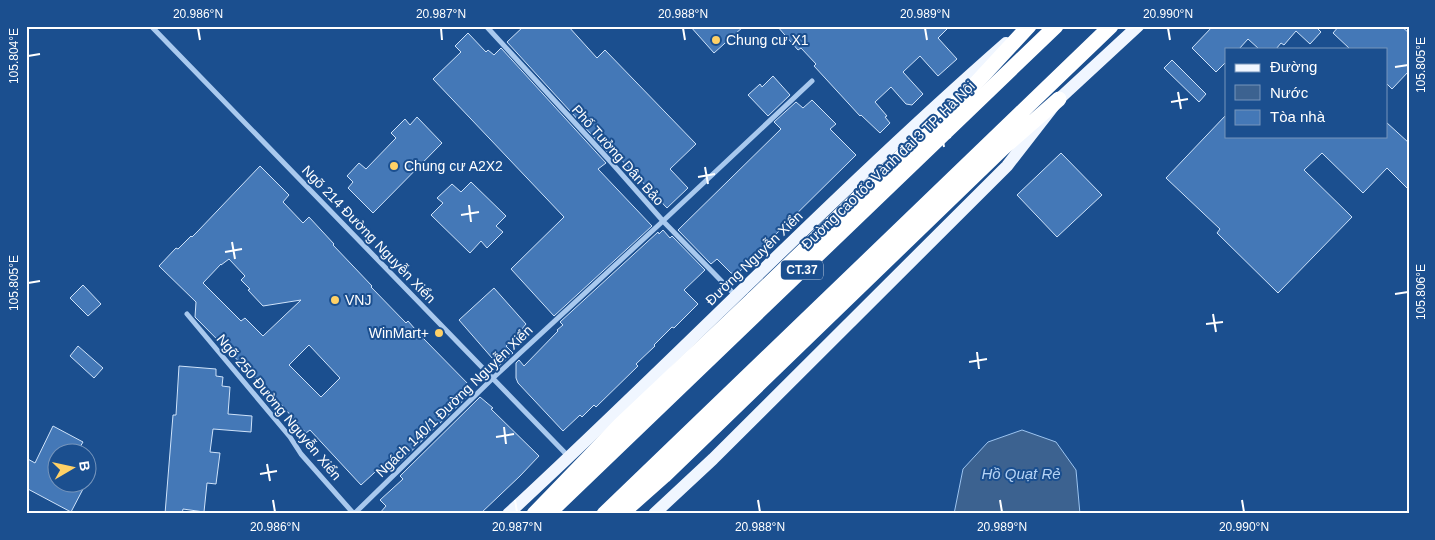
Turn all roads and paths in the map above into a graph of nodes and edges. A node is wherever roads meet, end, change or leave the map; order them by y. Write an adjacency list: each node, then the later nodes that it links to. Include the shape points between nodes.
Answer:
1 (151, 26): 14 (street, Ngõ 214 Đường Nguyễn Xiển)
2 (486, 26): 11 (street, Phố Tưởng Dân Bảo)
3 (1024, 26): 12 (main road, Đường Nguyễn Xiển, via 894,144)
4 (1029, 26): 20 (highway, bridge, via 964,96 620,425)
5 (1047, 26): 17 (main road, via 688,369)
6 (1056, 26): 17 (highway, Đường cao tốc Vành đai 3 TP. Hà Nội / CT.37, bridge)
7 (1111, 26): 23 (highway, CT.37)
8 (1138, 26): 10 (main road)
9 (812, 81): 11 (street, Ngách 140/1 Đường Nguyễn Xiển)
10 (1059, 99): 24 (highway, via 1002,149); 25 (main road, via 1007,166)
11 (663, 221): 12 (street, Phố Tưởng Dân Bảo); 14 (street, Ngách 140/1 Đường Nguyễn Xiển)
12 (736, 296): 15 (main road, Đường Nguyễn Xiển)
13 (187, 314): 18 (street, Ngõ 250 Đường Nguyễn Xiển)
14 (493, 378): 15 (street, Ngõ 214 Đường Nguyễn Xiển); 18 (street, Ngách 140/1 Đường Nguyễn Xiển)
15 (570, 458): 16 (main road, Đường Nguyễn Xiển)
16 (537, 487): 17 (main road); 19 (main road, Đường Nguyễn Xiển)
17 (550, 508): 21 (main road); 22 (main road)
18 (354, 514)
19 (508, 514)
20 (534, 514)
21 (540, 514)
22 (563, 514)
23 (604, 514)
24 (621, 514)
25 (654, 514)

